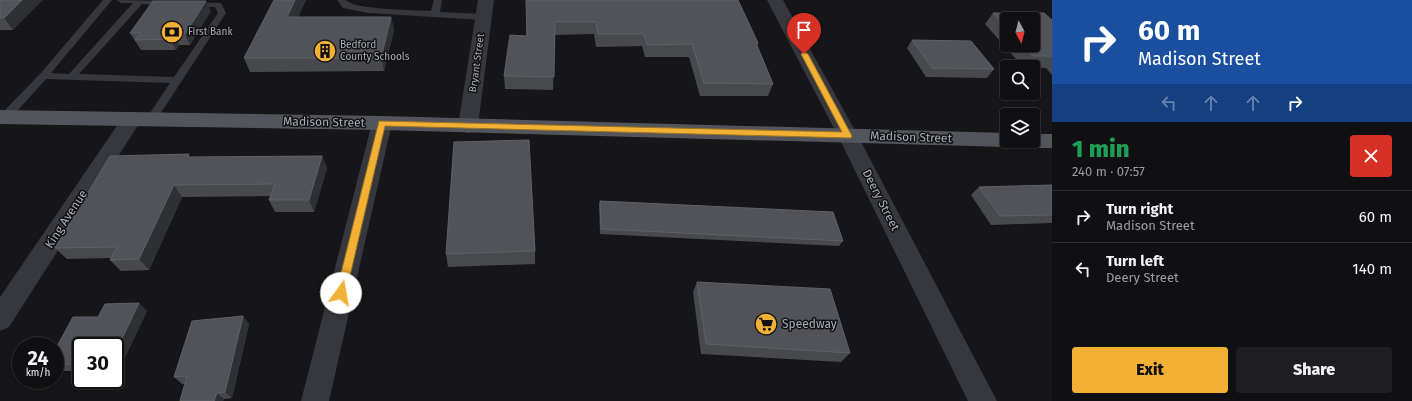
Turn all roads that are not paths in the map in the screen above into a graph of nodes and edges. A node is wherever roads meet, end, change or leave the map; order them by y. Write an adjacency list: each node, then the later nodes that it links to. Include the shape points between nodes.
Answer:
1 (108, 0): 11 (lane)
2 (121, 0): 7 (lane)
3 (341, 0): 9 (lane, via 346,6)
4 (389, 0): 9 (lane)
5 (438, 0): 10 (lane)
6 (775, 0): 18 (street, Deery Street)
7 (140, 1): 12 (lane); 13 (lane, via 218,5 222,13)
8 (485, 8): 10 (lane); 17 (street, Bryant Street)
9 (386, 11): 10 (lane)
10 (435, 14)
11 (43, 76): 12 (lane); 14 (lane)
12 (71, 77): 13 (lane)
13 (177, 80): 15 (lane)
14 (2, 117): 15 (main road, Madison Street)
15 (141, 119): 16 (main road, Madison Street); 22 (street, King Avenue)
16 (382, 123): 17 (main road, Madison Street); 23 (street)
17 (468, 126): 18 (main road, Madison Street)
18 (848, 136): 19 (main road, Madison Street); 24 (street, Deery Street)
19 (1000, 140)
20 (1040, 141): 21 (main road)
21 (1052, 141)
22 (0, 319)
23 (315, 401)
24 (983, 401)

